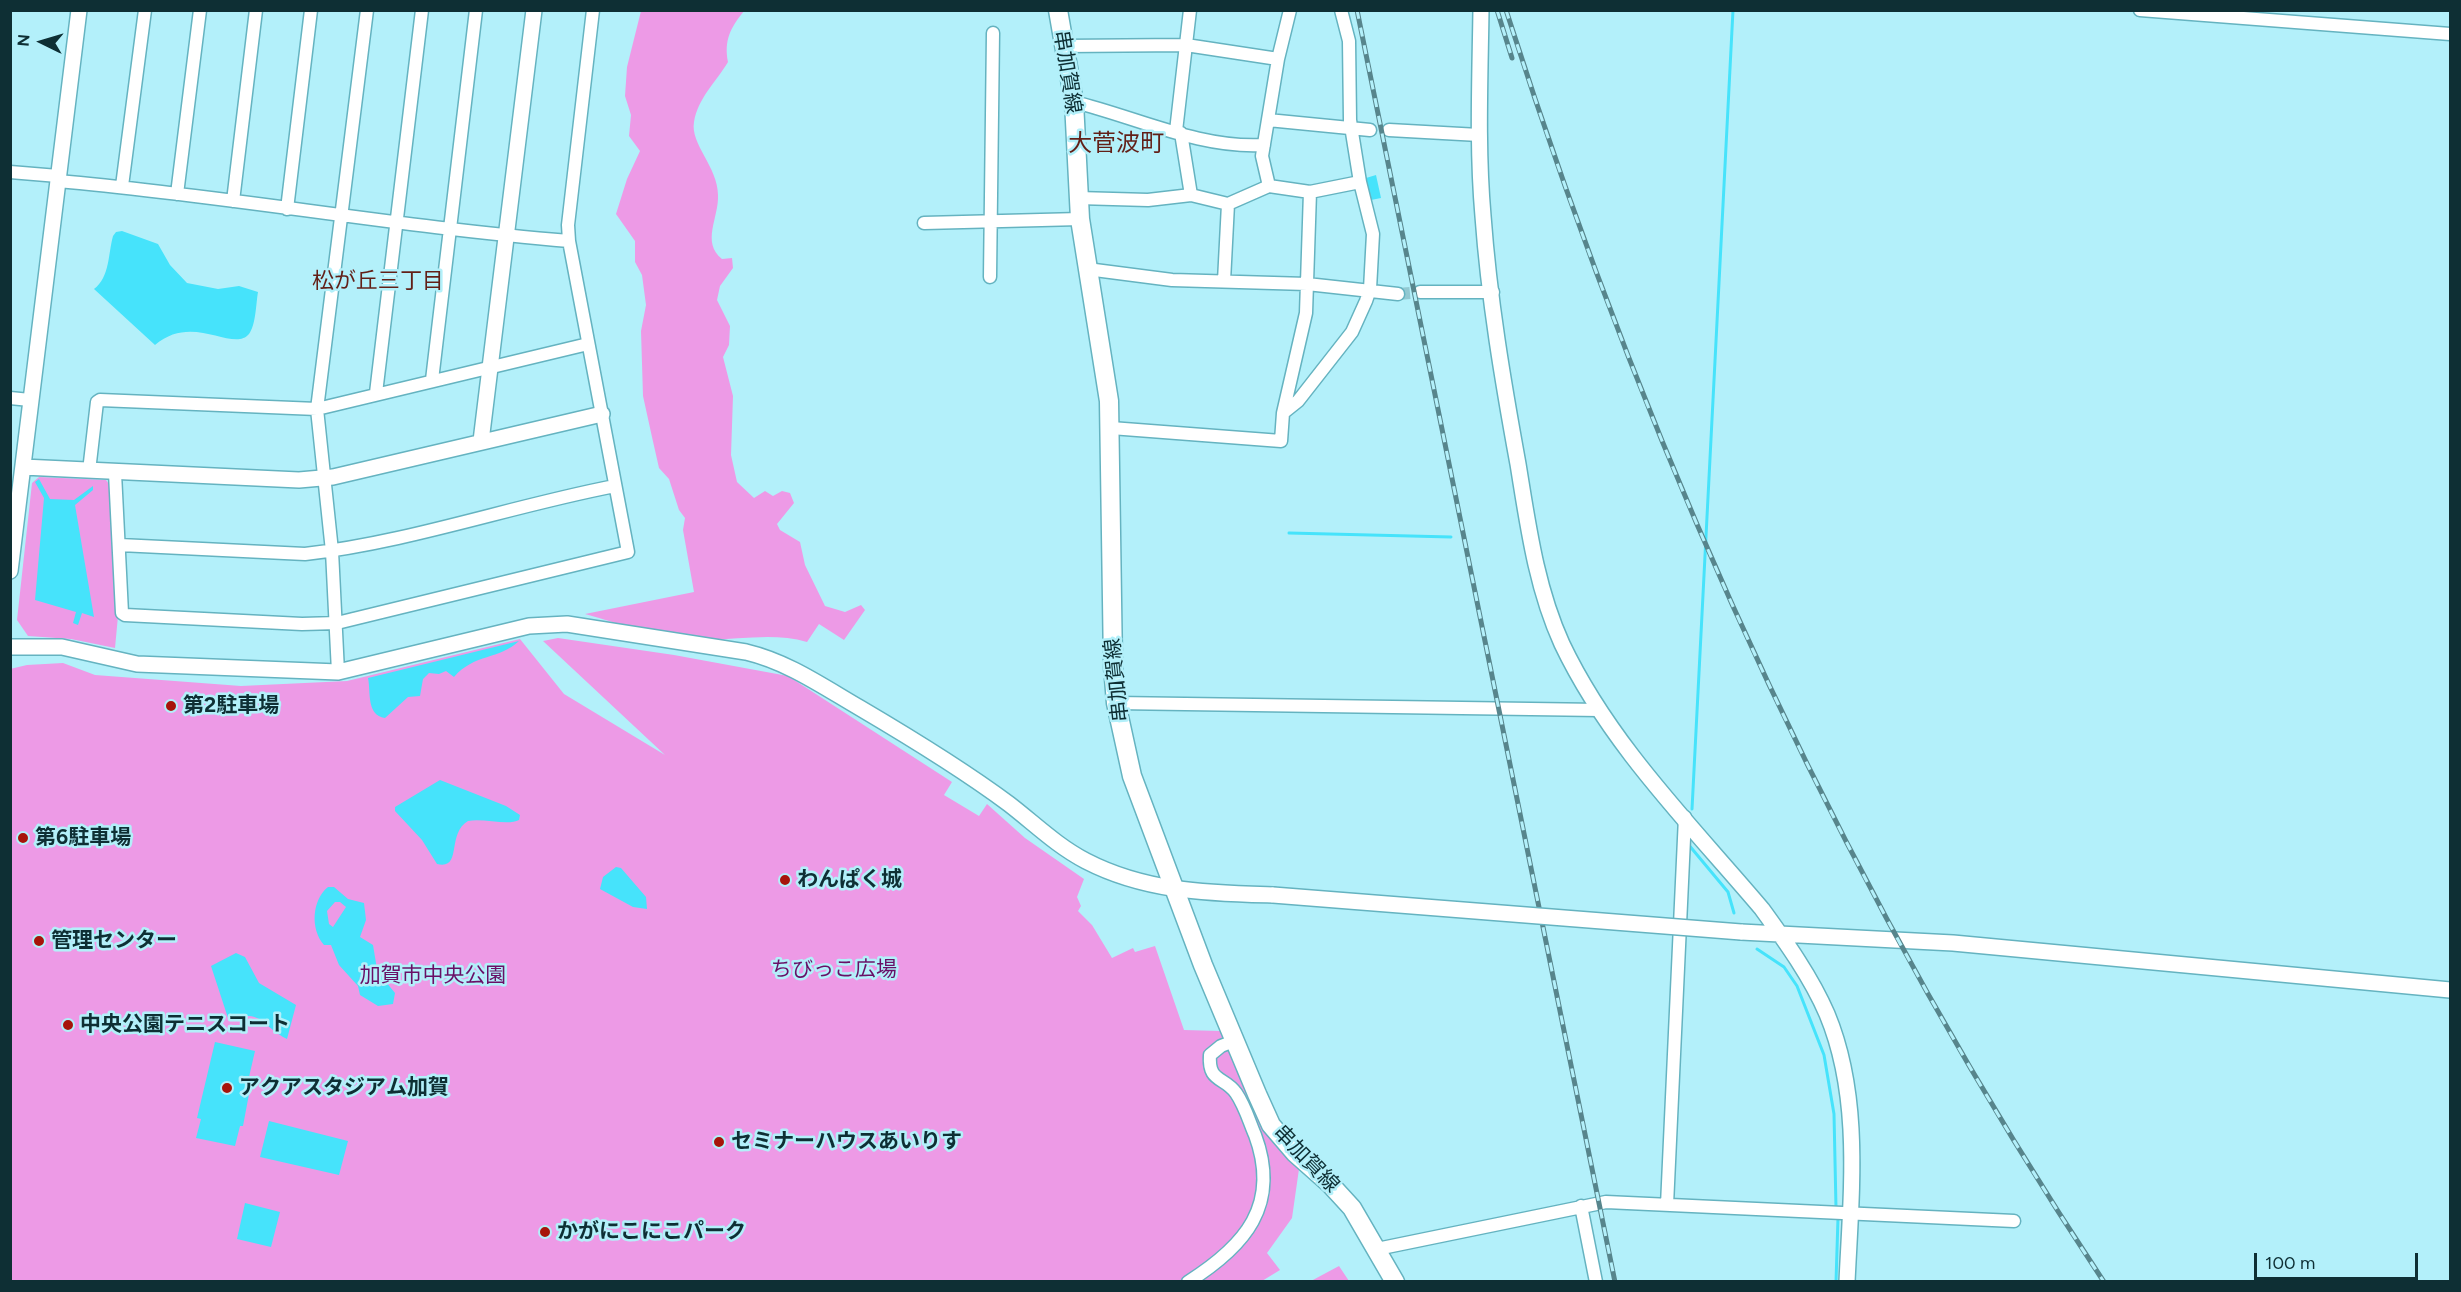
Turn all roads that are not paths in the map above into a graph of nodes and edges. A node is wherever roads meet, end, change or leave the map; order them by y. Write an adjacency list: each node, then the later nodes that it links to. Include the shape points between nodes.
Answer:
1 (79, 10): 31 (street)
2 (146, 10): 33 (street)
3 (200, 10): 36 (street)
4 (256, 10): 39 (street)
5 (311, 10): 41 (street)
6 (367, 10): 42 (street)
7 (422, 10): 44 (street)
8 (476, 10): 47 (street)
9 (534, 10): 48 (street)
10 (593, 10): 49 (street)
11 (1058, 10): 20 (main road, 串加賀線)
12 (1190, 10): 19 (street)
13 (1290, 10): 21 (street)
14 (1341, 10): 24 (street, via 1349,41)
15 (1481, 10): 28 (street)
16 (2140, 10): 18 (street)
17 (993, 33): 46 (street)
18 (2451, 34)
19 (1186, 45): 20 (street); 21 (street); 27 (street)
20 (1064, 46): 22 (main road, 串加賀線)
21 (1278, 58): 23 (street)
22 (1074, 102): 27 (street); 38 (main road, 串加賀線)
23 (1268, 120): 24 (street); 29 (street)
24 (1351, 128): 25 (street); 32 (street)
25 (1370, 130)
26 (1389, 130): 28 (street)
27 (1179, 132): 29 (street, via 1209,141); 37 (street)
28 (1479, 135): 56 (street)
29 (1264, 145): 34 (street, via 1262,156)
30 (10, 172): 31 (street)
31 (58, 178): 33 (street); 63 (street)
32 (1360, 182): 35 (street); 54 (street, via 1373,234)
33 (122, 186): 36 (street)
34 (1269, 186): 35 (street); 40 (street)
35 (1310, 192): 53 (street)
36 (177, 194): 39 (street)
37 (1191, 195): 38 (street, via 1148,200); 40 (street)
38 (1078, 198): 43 (main road, 串加賀線)
39 (233, 201): 41 (street)
40 (1228, 204): 52 (street)
41 (287, 209): 42 (street)
42 (342, 216): 44 (street); 64 (street)
43 (1080, 219): 46 (street); 50 (main road, 串加賀線)
44 (396, 222): 47 (street); 61 (street)
45 (924, 223): 46 (street)
46 (992, 223): 51 (street)
47 (447, 230): 48 (street); 60 (street)
48 (506, 236): 49 (street); 59 (street)
49 (569, 241): 58 (street)
50 (1088, 269): 52 (street, via 1172,280); 67 (main road, 串加賀線, via 1104,359)
51 (990, 277)
52 (1224, 281): 53 (street)
53 (1307, 284): 54 (street); 65 (street, via 1301,342)
54 (1370, 289): 57 (street); 65 (street, via 1352,332)
55 (1420, 292): 56 (street)
56 (1492, 292): 81 (street, via 1534,561 1563,645)
57 (1398, 294)
58 (588, 344): 59 (street); 66 (street)
59 (489, 367): 60 (street); 68 (street)
60 (432, 380): 61 (street)
61 (376, 393): 64 (street)
62 (10, 398): 63 (street)
63 (30, 400): 69 (street)
64 (317, 409): 70 (street, via 100,399); 72 (street)
65 (1283, 413): 67 (street, via 1281,441)
66 (602, 414): 68 (street); 73 (street)
67 (1110, 428): 80 (main road, 串加賀線)
68 (482, 441): 72 (street)
69 (23, 467): 70 (street); 76 (street)
70 (89, 471): 71 (street)
71 (115, 473): 72 (street); 74 (street)
72 (325, 478): 75 (street)
73 (615, 486): 75 (street); 77 (street, via 628,552 625,555)
74 (120, 545): 75 (street, via 305,554); 77 (street, via 125,615)
75 (332, 551): 77 (street)
76 (10, 572)
77 (337, 623): 79 (street)
78 (10, 647): 79 (street, via 62,647 137,664)
79 (338, 672): 83 (street, via 529,626 567,624 770,658 792,667 910,738 1087,861)
80 (1116, 703): 81 (street); 83 (main road, 串加賀線, via 1132,776)
81 (1600, 710): 82 (street, via 1634,762)
82 (1684, 817): 84 (street); 87 (street)
83 (1174, 890): 84 (street, bridge); 86 (main road, 串加賀線)
84 (1781, 935): 85 (street, via 1964,944); 89 (street, via 1814,988 1836,1041 1850,1109)
85 (2451, 990)
86 (1234, 1041): 91 (main road, 串加賀線, via 1271,1125 1352,1208); 93 (street, via 1210,1055 1209,1064 1212,1073 1235,1091 1251,1126 1265,1167 1261,1198 1248,1229 1233,1250)
87 (1667, 1205): 88 (street, via 1606,1202); 89 (street)
88 (1581, 1206): 91 (street); 94 (street)
89 (1850, 1213): 90 (street); 95 (street)
90 (2014, 1221)
91 (1377, 1249): 92 (main road, 串加賀線)
92 (1389, 1279)
93 (1188, 1281)
94 (1596, 1281)
95 (1847, 1281)

